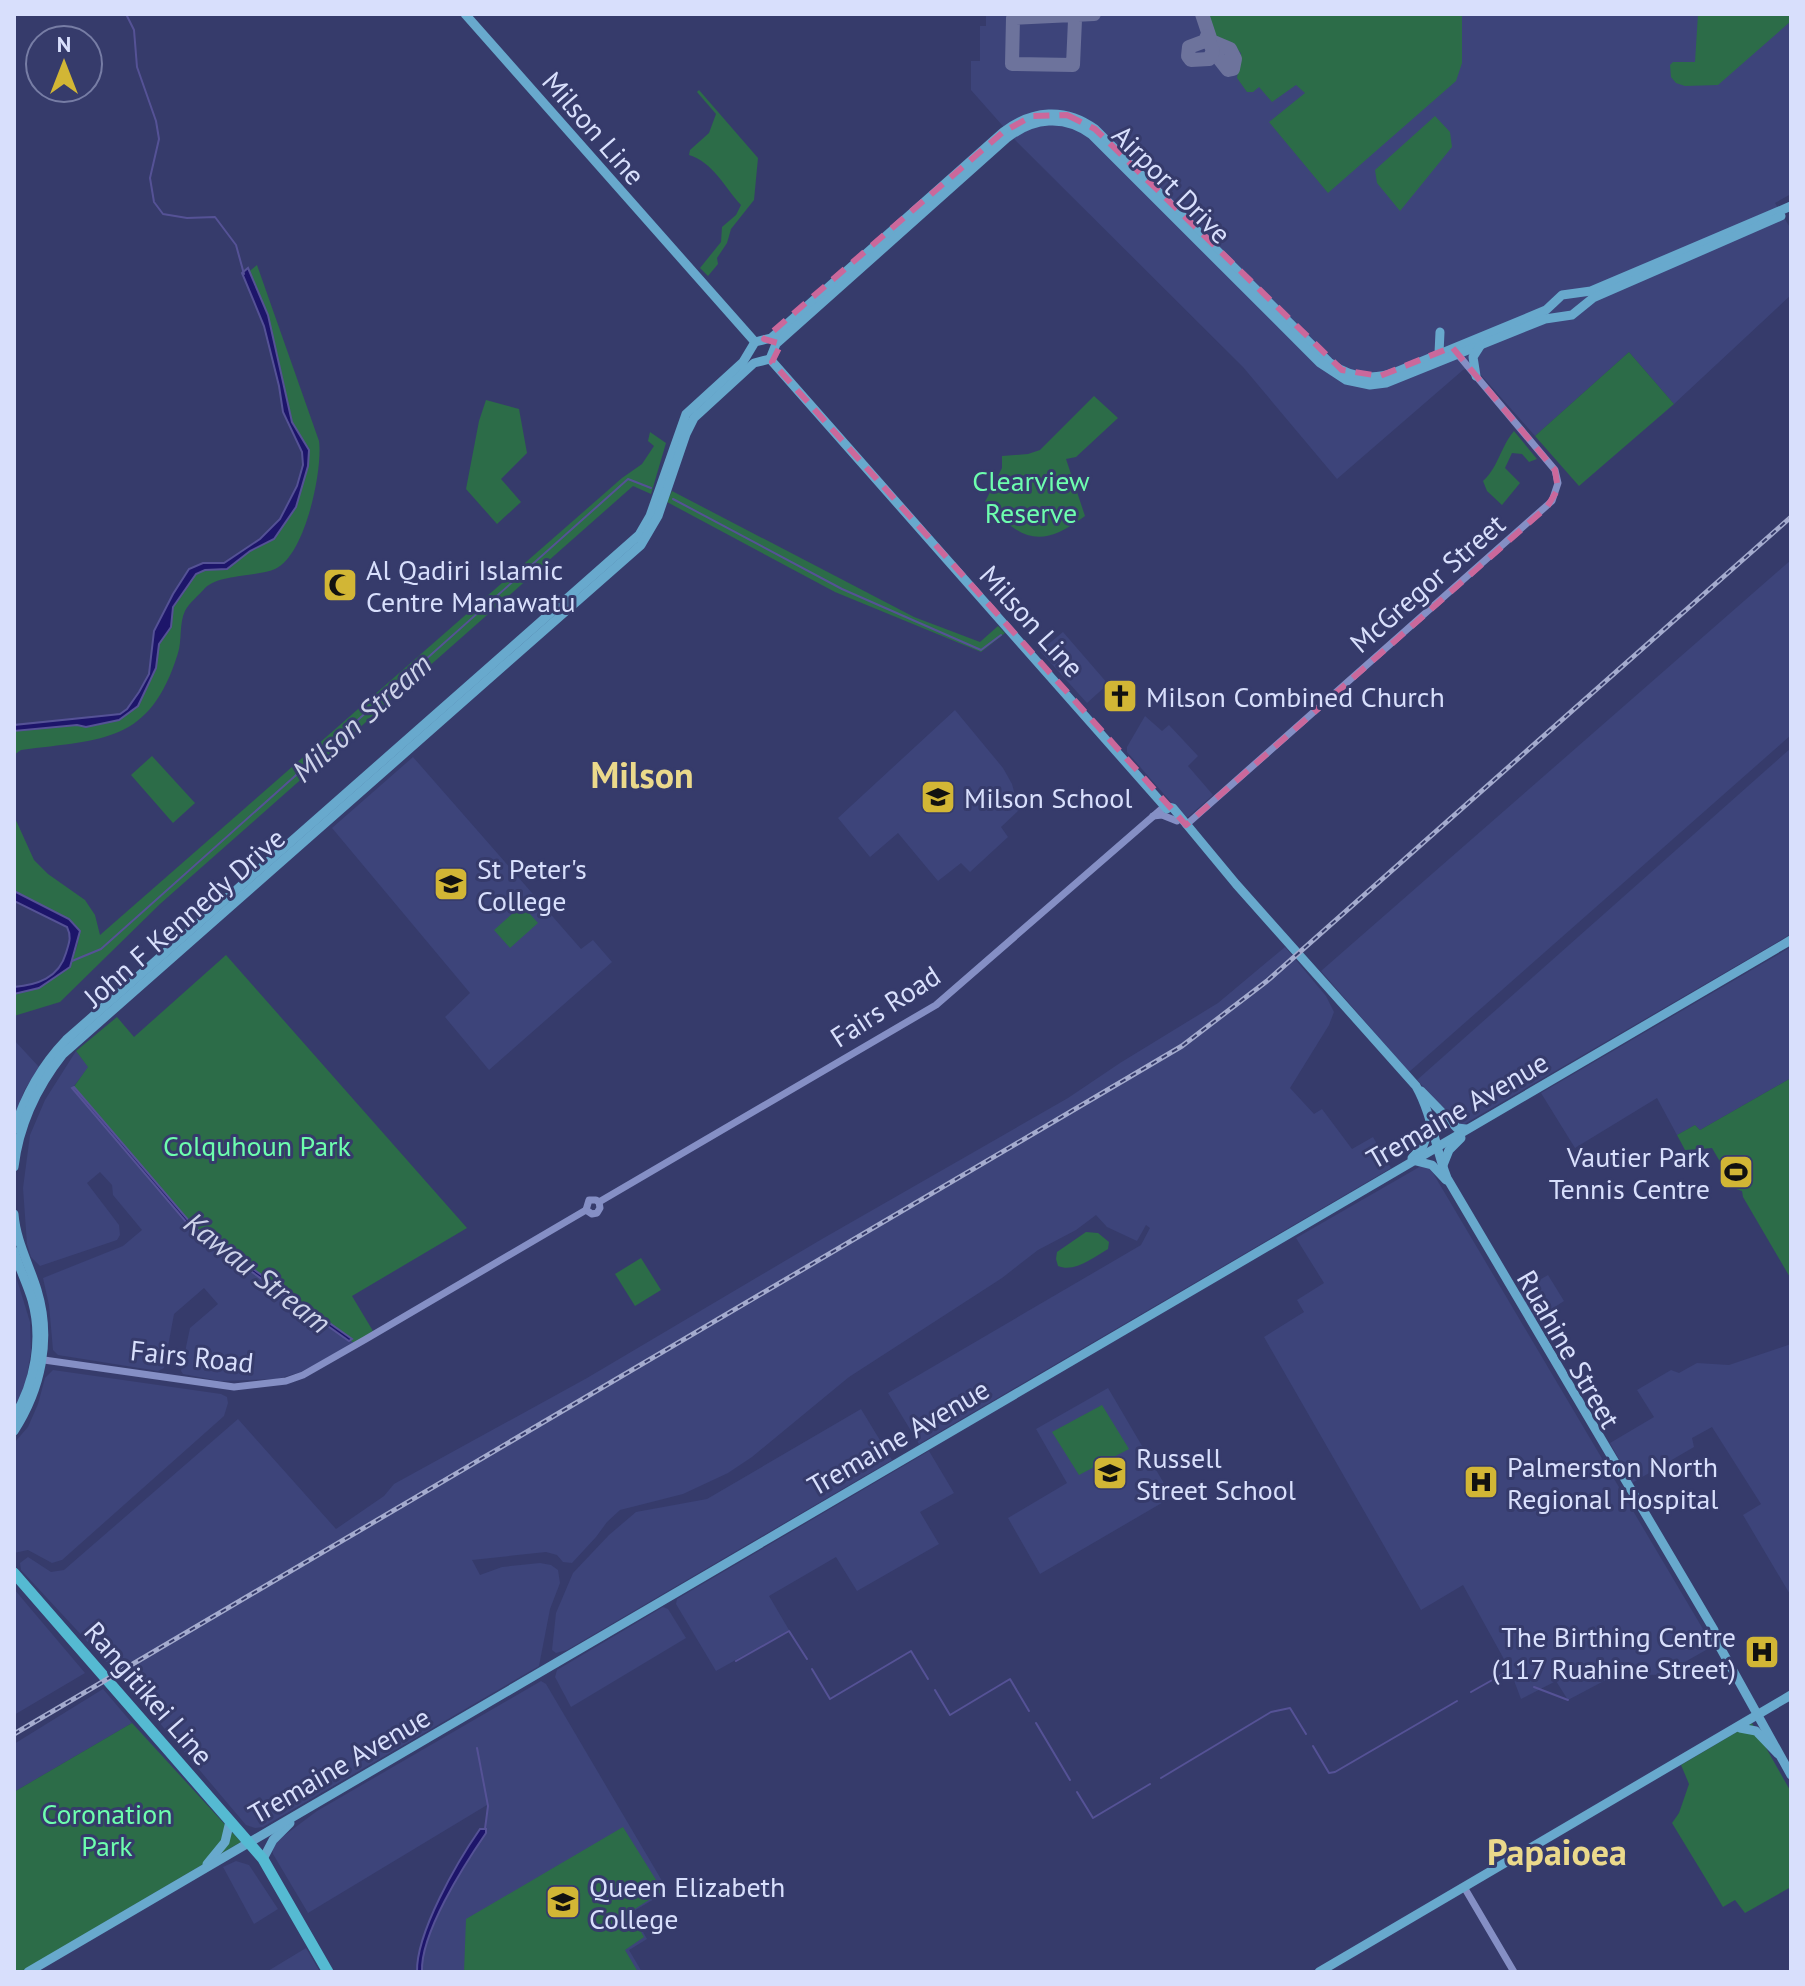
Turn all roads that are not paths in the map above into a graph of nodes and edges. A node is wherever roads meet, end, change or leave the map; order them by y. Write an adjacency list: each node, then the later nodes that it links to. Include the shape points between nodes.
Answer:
1 (465, 14): 7 (main road, Milson Line)
2 (1791, 211): 3 (main road, Airport Drive, via 1591,291); 5 (main road, Airport Drive, via 1593,298)
3 (1570, 294): 4 (main road); 5 (main road, via 1578,302)
4 (1558, 299): 5 (main road, via 1559,313); 9 (main road, Airport Drive, via 1546,310)
5 (1572, 315): 8 (main road, Airport Drive, via 1545,319)
6 (1440, 332): 10 (main road)
7 (757, 344): 10 (main road, Airport Drive, via 771,338 1003,132 1029,117 1052,113 1075,117 1095,129 1335,366 1373,377); 11 (main road, via 770,342); 11 (main road, via 755,359); 13 (main road, John F Kennedy Drive, via 686,414 639,535)
8 (1480, 346): 9 (main road, Airport Drive); 12 (main road, via 1473,357)
9 (1455, 351): 10 (main road, Airport Drive); 11 (main road, Airport Drive, via 1386,383 1362,384 1339,377 1092,135 1056,120 1034,123 1007,138 776,344); 12 (street, McGregor Street)
10 (1439, 353)
11 (768, 357): 13 (main road, John F Kennedy Drive, via 754,363 694,418 646,538); 14 (main road, Milson Line)
12 (1476, 376): 16 (street, McGregor Street, via 1555,470 1558,483 1552,501)
13 (522, 646): 21 (main road, John F Kennedy Drive, via 66,1040 40,1072); 22 (main road, John F Kennedy Drive, via 73,1043 37,1092)
14 (1165, 806): 15 (street, Fairs Road); 16 (main road, Milson Line, via 1173,808)
15 (1153, 816): 16 (street); 31 (street, Fairs Road, via 936,1005 599,1202 597,1213 586,1210 303,1375 234,1387)
16 (1181, 823): 18 (main road, Milson Line)
17 (1791, 940): 20 (main road, Tremaine Avenue)
18 (1416, 1086): 19 (main road, Milson Line); 20 (main road, via 1457,1128)
19 (1429, 1121): 23 (main road, Milson Line); 27 (main road, via 1423,1146)
20 (1472, 1127): 23 (main road, Tremaine Avenue); 26 (main road, via 1449,1150)
21 (14, 1130)
22 (16, 1148): 25 (main road, John F Kennedy Drive)
23 (1436, 1148): 24 (main road, Tremaine Avenue); 26 (main road, Ruahine Street)
24 (1408, 1163): 27 (main road, Tremaine Avenue); 28 (main road, via 1427,1162)
25 (14, 1167)
26 (1443, 1168): 28 (main road, Ruahine Street)
27 (1394, 1172): 40 (main road, Tremaine Avenue)
28 (1453, 1189): 36 (main road, Ruahine Street)
29 (14, 1214): 31 (main road, via 40,1302 44,1327)
30 (14, 1251): 31 (main road, via 32,1301)
31 (39, 1359): 32 (main road); 33 (main road, via 33,1395)
32 (14, 1417)
33 (14, 1431)
34 (14, 1573): 41 (highway, Rangitikei Line)
35 (1791, 1695): 36 (main road)
36 (1758, 1714): 37 (main road); 38 (main road, Ruahine Street)
37 (1737, 1729): 38 (main road, via 1756,1731); 45 (main road)
38 (1782, 1757): 39 (main road, Ruahine Street)
39 (1791, 1775)
40 (298, 1815): 42 (main road, Tremaine Avenue); 43 (main road, via 273,1840)
41 (230, 1821): 42 (highway, Rangitikei Line); 44 (main road, via 225,1842)
42 (250, 1843): 43 (highway, Rangitikei Line); 44 (main road, Tremaine Avenue)
43 (263, 1859): 47 (highway, Rangitikei Line)
44 (202, 1869): 46 (main road, Tremaine Avenue)
45 (1464, 1887): 48 (main road); 49 (street)
46 (28, 1972)
47 (328, 1972)
48 (1319, 1972)
49 (1514, 1972)

